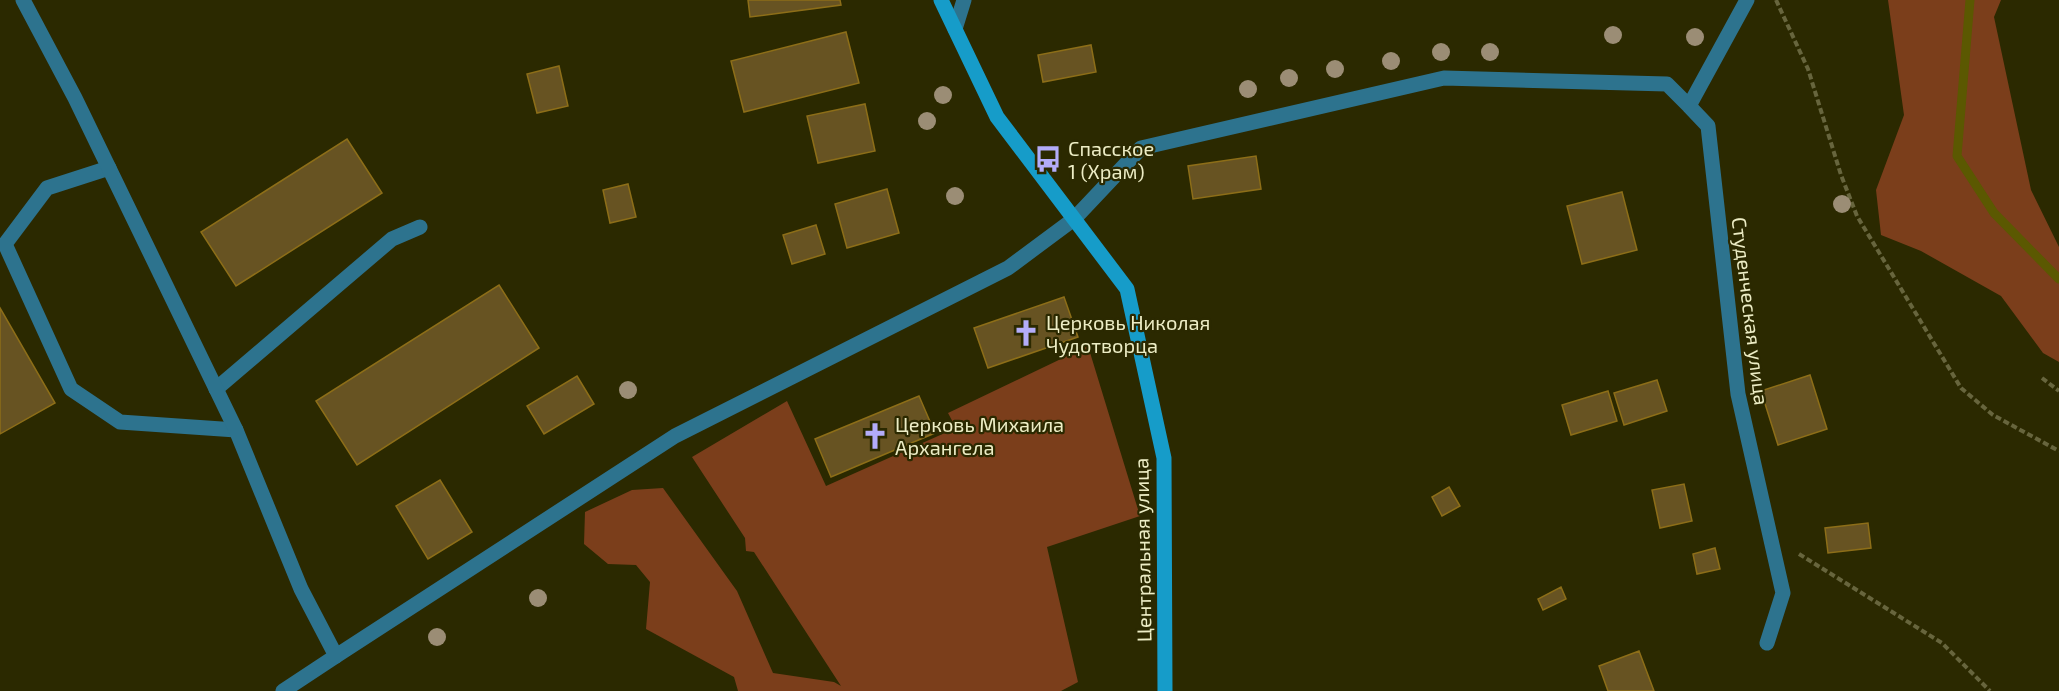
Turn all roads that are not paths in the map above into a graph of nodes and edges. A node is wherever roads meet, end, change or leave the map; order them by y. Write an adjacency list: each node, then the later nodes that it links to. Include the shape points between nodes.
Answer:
1 (23, 0): 7 (street)
2 (941, 0): 5 (street, Центральная улица)
3 (964, 0): 5 (street)
4 (1747, 0): 6 (street)
5 (955, 29): 8 (street, Центральная улица, via 997,117)
6 (1689, 106): 8 (street, Студенческая улица, via 1667,84 1444,78 1141,148); 12 (street, Студенческая улица, via 1708,126 1738,394 1783,593)
7 (109, 168): 10 (street); 11 (street, via 46,188 5,244 71,389 120,422)
8 (1074, 219): 13 (street, Студенческая улица, via 1008,268 675,436); 15 (street, Центральная улица, via 1127,289 1164,458)
9 (420, 227): 10 (street, via 392,239)
10 (216, 389): 11 (street)
11 (236, 430): 13 (street, via 301,589)
12 (1767, 643)
13 (336, 656): 14 (street, Студенческая улица)
14 (283, 691)
15 (1165, 691)

